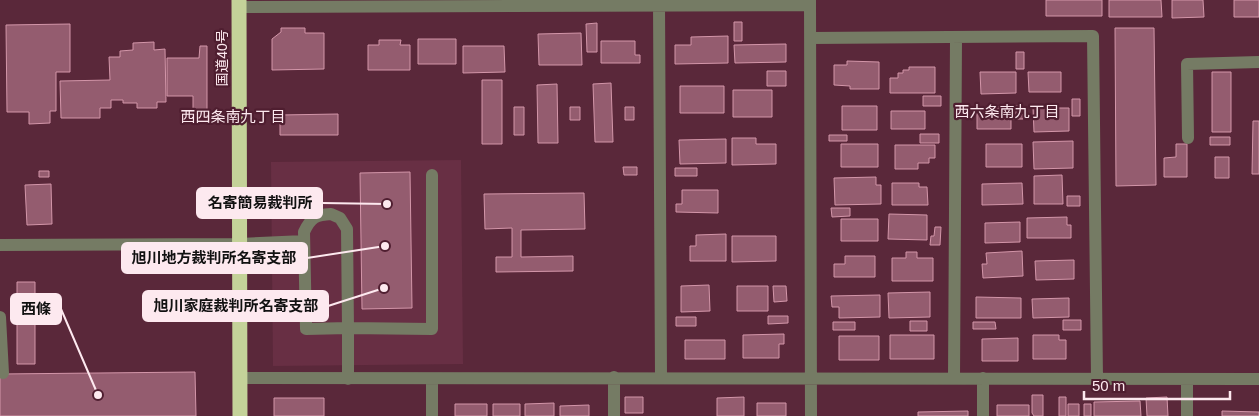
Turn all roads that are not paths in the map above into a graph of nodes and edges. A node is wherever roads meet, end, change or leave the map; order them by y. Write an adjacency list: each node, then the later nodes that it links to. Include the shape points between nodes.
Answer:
1 (810, 3): 3 (street); 4 (street)
2 (239, 4): 3 (street); 10 (highway, 国道40号)
3 (659, 4): 16 (street)
4 (811, 38): 5 (street); 17 (street)
5 (956, 39): 19 (street); 21 (street, via 1094,36)
6 (1259, 62): 7 (street, via 1187,64)
7 (1188, 138)
8 (432, 175): 13 (street, via 432,328)
9 (304, 241): 10 (street); 13 (street, via 306,329); 13 (street, via 309,220 317,215 331,214 340,218 347,229)
10 (239, 244): 11 (street); 18 (highway, 国道40号)
11 (0, 245)
12 (0, 317): 14 (street)
13 (348, 328): 22 (street)
14 (3, 374)
15 (614, 377): 16 (street); 23 (street); 28 (street)
16 (661, 377): 17 (street)
17 (811, 377): 19 (street); 29 (street)
18 (240, 378): 22 (street); 26 (highway, 国道40号)
19 (954, 378): 20 (street)
20 (983, 378): 21 (street); 30 (street)
21 (1098, 378): 24 (street)
22 (348, 379): 23 (street)
23 (432, 379): 27 (street)
24 (1187, 379): 25 (street); 31 (street)
25 (1259, 379)
26 (240, 416)
27 (432, 416)
28 (614, 416)
29 (811, 416)
30 (983, 416)
31 (1187, 416)

